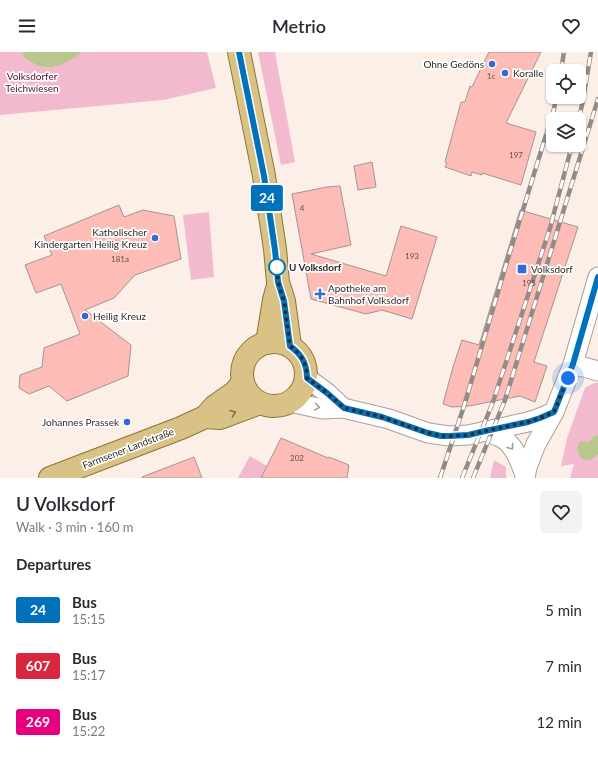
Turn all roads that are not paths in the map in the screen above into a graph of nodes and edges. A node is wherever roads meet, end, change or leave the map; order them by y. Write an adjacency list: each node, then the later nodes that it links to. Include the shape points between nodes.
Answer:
1 (239, 52): 3 (main road, via 264,176)
2 (598, 277): 6 (street)
3 (278, 282): 4 (main road); 5 (main road, via 284,301)
4 (267, 343): 5 (main road, via 278,342); 9 (main road, via 249,354 243,368)
5 (290, 346): 8 (main road, via 305,363)
6 (573, 364): 7 (street); 13 (street)
7 (598, 370)
8 (307, 378): 10 (main road, via 304,388); 12 (street, Farmsener Landstraße)
9 (243, 382): 11 (main road, via 249,394); 14 (main road, Farmsener Landstraße)
10 (290, 402): 11 (main road, Farmsener Landstraße, via 278,406); 12 (street, Farmsener Landstraße, one-way to 12, via 322,408)
11 (260, 403): 14 (main road, Farmsener Landstraße, one-way to 11, via 220,418)
12 (344, 408): 15 (street, Farmsener Landstraße, via 441,436 468,435)
13 (554, 412): 15 (street, Farmsener Landstraße, via 528,422); 16 (street, via 536,444)
14 (205, 417): 17 (main road, Farmsener Landstraße)
15 (485, 431): 16 (street, one-way to 16, via 501,437 509,444)
16 (525, 476)
17 (50, 478)

